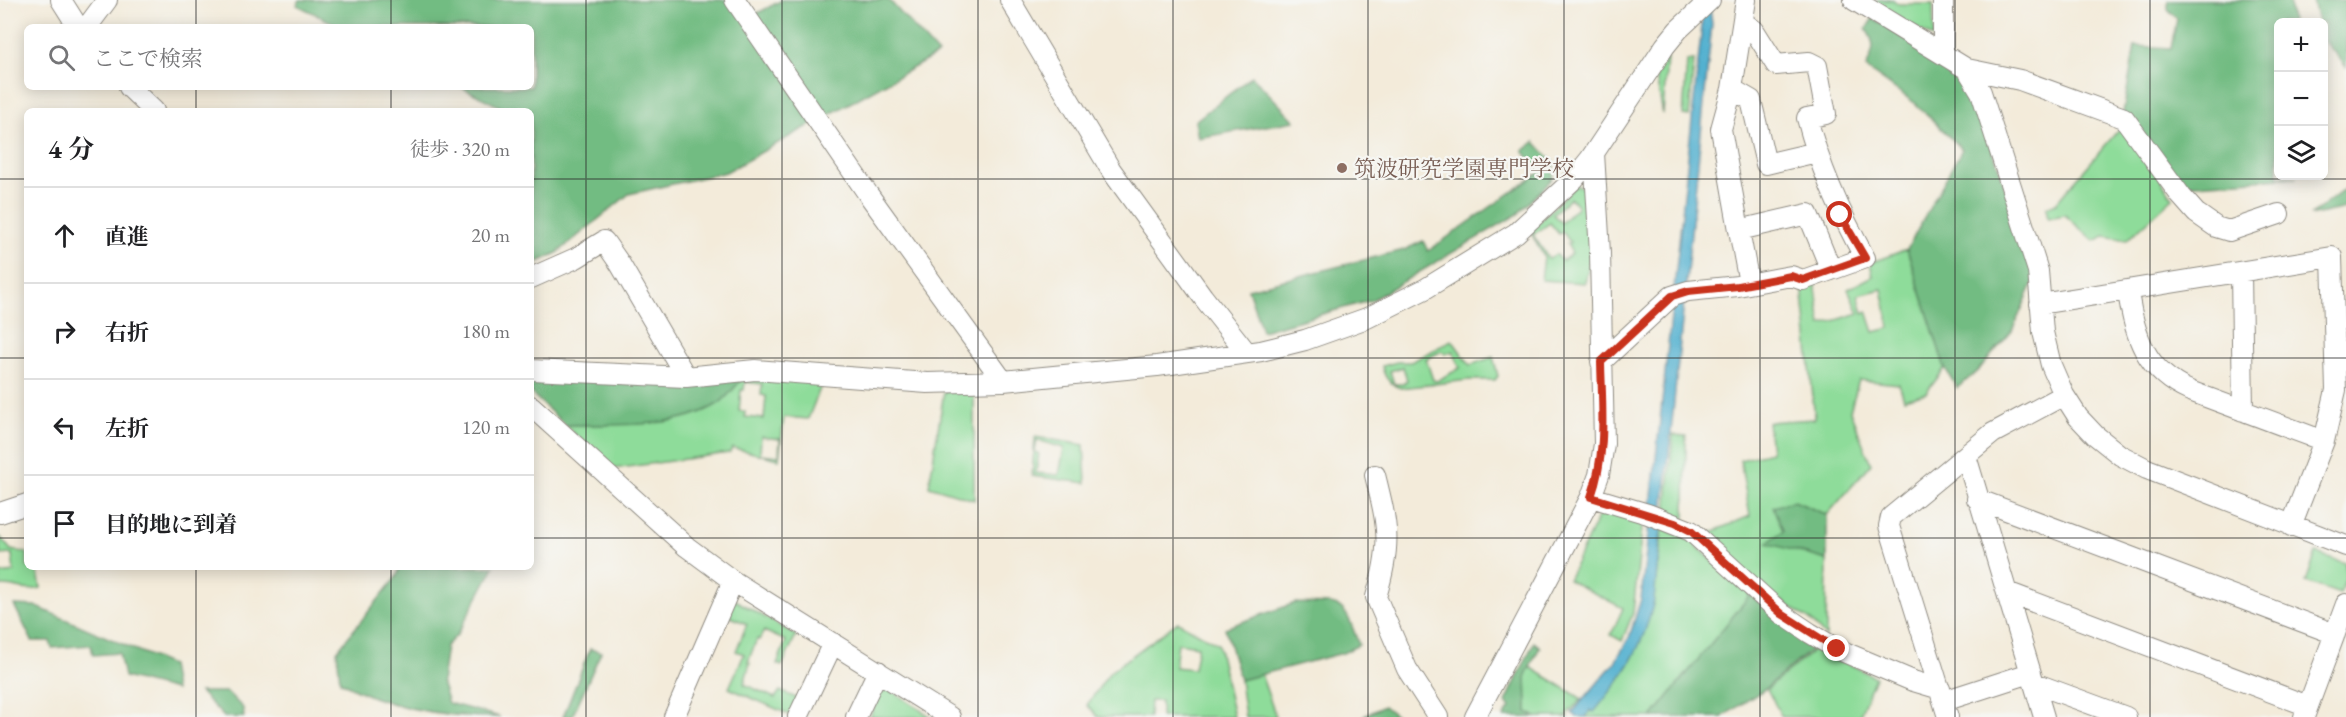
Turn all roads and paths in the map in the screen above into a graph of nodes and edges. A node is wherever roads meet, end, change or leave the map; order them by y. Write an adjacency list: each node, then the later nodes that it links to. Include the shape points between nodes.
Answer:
1 (61, 0): 10 (street)
2 (106, 0): 11 (street)
3 (735, 0): 31 (street)
4 (1011, 0): 27 (street, via 1111,170)
5 (1746, 0): 9 (street)
6 (1854, 0): 12 (street)
7 (1943, 0): 12 (street)
8 (1703, 6): 18 (street, via 1665,46)
9 (1744, 23): 14 (street); 17 (street, via 1754,30 1776,65 1809,62 1816,66 1826,114 1807,118)
10 (76, 24)
11 (89, 24)
12 (1943, 52): 13 (street)
13 (1967, 69): 19 (street, via 2020,80 2124,118 2181,196 2216,227 2229,231); 26 (street, via 1981,92 2038,271)
14 (1732, 89): 17 (street, via 1751,100 1766,164); 20 (street, via 1721,129)
15 (132, 90): 16 (street)
16 (151, 108)
17 (1816, 152): 21 (street, via 1839,203 1840,215 1865,258)
18 (1594, 153): 27 (street, via 1537,215 1462,268 1367,318 1305,340); 28 (street)
19 (2279, 214)
20 (1739, 230): 21 (street, via 1808,214); 24 (street)
21 (1831, 270): 24 (street, via 1803,280 1791,276)
22 (2241, 272): 25 (street); 34 (street); 35 (street, via 2332,256 2336,390)
23 (534, 277): 30 (street, via 604,241)
24 (1749, 283): 28 (street, via 1679,294)
25 (2128, 291): 26 (street); 34 (street, via 2137,337 2159,372 2178,386)
26 (2040, 304): 32 (street, via 2046,350)
27 (1247, 353): 31 (street, via 1092,374)
28 (1601, 362): 38 (street, via 1604,444)
29 (534, 370): 30 (street)
30 (687, 377): 31 (street, via 755,370 927,383)
31 (1003, 381)
32 (2064, 395): 36 (street, via 1993,433); 42 (street, via 2078,417 2120,455 2166,478)
33 (534, 409): 44 (street, via 666,530)
34 (2243, 411): 35 (street)
35 (2324, 441): 42 (street)
36 (1966, 456): 39 (street); 51 (street, via 1891,517 1889,526)
37 (1375, 475): 57 (street, via 1388,541 1376,597 1407,669)
38 (1591, 497): 51 (street, via 1691,531 1782,614 1837,649 1913,681); 58 (street)
39 (1977, 499): 45 (street); 47 (street)
40 (24, 505): 41 (street)
41 (0, 513)
42 (2291, 526): 43 (street)
43 (2346, 546)
44 (733, 581): 48 (street); 53 (street)
45 (2007, 592): 50 (street); 52 (street)
46 (2346, 604): 47 (street)
47 (2335, 634): 52 (street)
48 (832, 643): 49 (street); 54 (street)
49 (878, 671): 55 (street); 56 (street)
50 (2028, 680): 51 (street); 59 (street); 60 (street)
51 (1944, 703)
52 (2306, 711)
53 (674, 717)
54 (798, 717)
55 (856, 717)
56 (950, 717)
57 (1438, 717)
58 (1475, 717)
59 (2044, 717)
60 (2126, 717)

